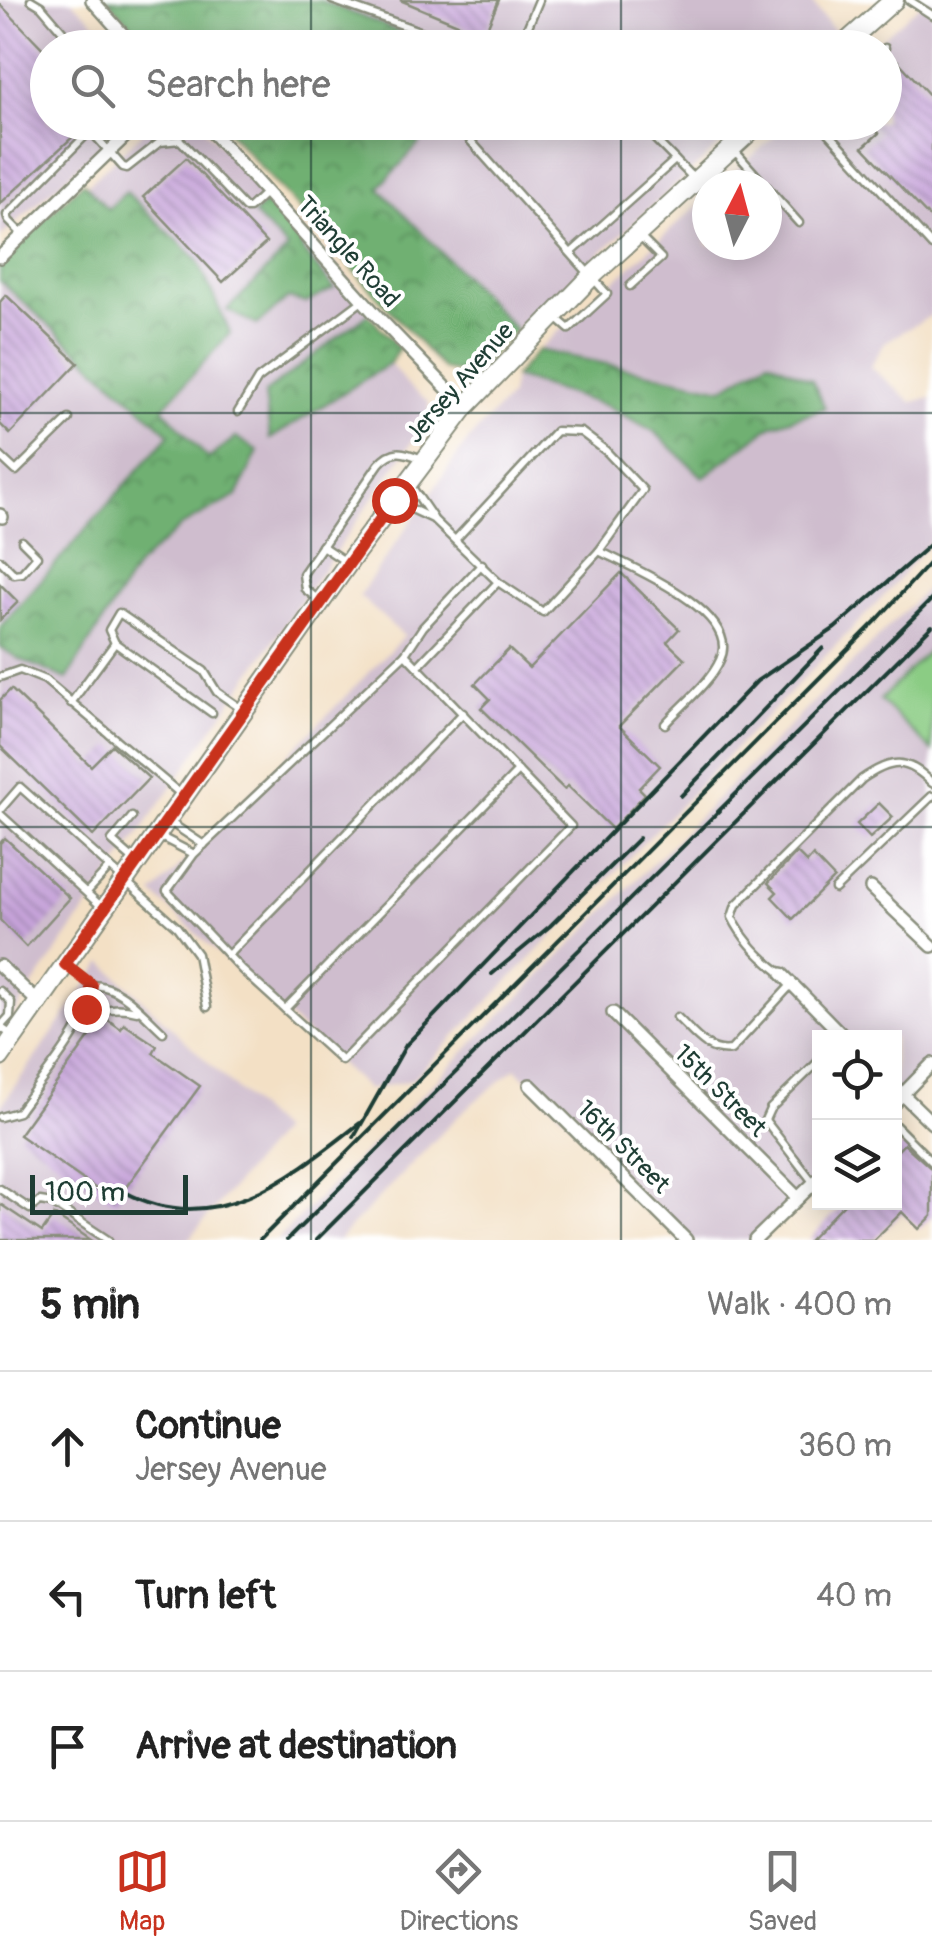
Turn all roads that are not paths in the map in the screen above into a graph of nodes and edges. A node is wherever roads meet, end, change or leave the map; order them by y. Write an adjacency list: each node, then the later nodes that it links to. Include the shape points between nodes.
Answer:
1 (31, 0): 8 (lane)
2 (92, 0): 9 (street)
3 (332, 0): 10 (lane)
4 (539, 0): 11 (lane)
5 (894, 0): 12 (street)
6 (910, 0): 7 (lane)
7 (932, 15)
8 (62, 30)
9 (119, 30)
10 (416, 30)
11 (526, 30)
12 (860, 30)
13 (81, 140): 32 (lane, via 7,215)
14 (100, 140): 22 (lane)
15 (122, 140): 22 (street)
16 (219, 140): 28 (street, Triangle Road)
17 (469, 140): 34 (lane)
18 (656, 140): 23 (lane)
19 (741, 140): 21 (street, Jersey Avenue)
20 (835, 140): 33 (lane)
21 (732, 148): 24 (street, Jersey Avenue); 25 (lane)
22 (110, 152): 28 (lane, via 127,168 160,142 180,140 245,208); 32 (street)
23 (675, 160): 26 (lane); 34 (lane)
24 (708, 170)
25 (752, 170)
26 (692, 177)
27 (692, 185): 31 (street, Jersey Avenue)
28 (266, 192): 38 (street, Triangle Road)
29 (782, 204): 30 (lane)
30 (799, 223)
31 (638, 234): 36 (street, Jersey Avenue); 37 (lane, via 661,258)
32 (23, 235): 35 (street)
33 (932, 246)
34 (572, 253): 36 (lane)
35 (0, 257)
36 (592, 276): 39 (street, Jersey Avenue)
37 (630, 286)
38 (364, 300): 39 (street, Triangle Road); 40 (lane, via 258,379)
39 (465, 407): 43 (street, Jersey Avenue)
40 (238, 412)
41 (69, 419): 42 (lane, via 16,471)
42 (0, 456)
43 (424, 460): 44 (street, Jersey Avenue); 49 (lane, via 388,454)
44 (408, 482): 45 (street, Jersey Avenue); 46 (lane)
45 (394, 500): 46 (lane); 52 (street, Jersey Avenue)
46 (433, 519): 47 (lane)
47 (456, 539): 50 (lane, via 556,430 582,432 644,490); 53 (lane)
48 (22, 541): 51 (lane, via 37,556 22,574)
49 (322, 546): 52 (lane); 55 (lane, via 302,583)
50 (599, 550): 54 (lane, via 542,612); 64 (lane, via 694,601 722,635 719,664)
51 (0, 560)
52 (348, 563): 55 (street, Jersey Avenue)
53 (482, 564): 54 (lane); 57 (lane)
54 (498, 582): 58 (lane)
55 (320, 602): 61 (street, Jersey Avenue)
56 (115, 643): 60 (lane); 61 (lane, via 108,630 119,614 204,671 217,692); 62 (lane)
57 (406, 654): 58 (lane); 72 (lane)
58 (418, 666): 63 (lane)
59 (0, 677): 60 (lane, via 20,670)
60 (71, 702): 67 (lane)
61 (244, 711): 67 (street, Jersey Avenue)
62 (212, 713)
63 (463, 713): 65 (lane); 81 (lane)
64 (664, 724)
65 (518, 770): 91 (lane); 91 (lane, via 571,826 342,1062)
66 (932, 783): 84 (lane, via 910,764 878,768 736,905 732,917 739,930)
67 (183, 796): 71 (street, Jersey Avenue)
68 (932, 796): 77 (lane)
69 (0, 812): 75 (lane, via 20,786); 78 (lane)
70 (132, 818): 74 (lane, via 112,841)
71 (161, 827): 72 (lane); 73 (lane); 74 (street, Jersey Avenue)
72 (204, 845): 73 (lane)
73 (194, 854): 81 (lane, via 167,891)
74 (136, 862): 75 (street, Jersey Avenue)
75 (117, 874): 78 (lane); 79 (street, Jersey Avenue); 90 (lane, via 197,954)
76 (871, 888): 80 (street)
77 (835, 889)
78 (87, 892): 79 (lane)
79 (104, 908): 82 (street, Jersey Avenue)
80 (932, 946)
81 (228, 955): 91 (lane)
82 (65, 964): 87 (lane); 89 (street, Jersey Avenue)
83 (0, 966): 85 (street)
84 (782, 974): 86 (street)
85 (16, 981): 88 (lane); 89 (street)
86 (792, 984): 94 (lane, via 731,1050 706,1046); 96 (street)
87 (92, 985): 92 (lane, via 129,999); 95 (lane)
88 (2, 993): 98 (lane, via 11,1002 0,1027)
89 (38, 1002): 98 (street, Jersey Avenue)
90 (207, 1007)
91 (285, 1010)
92 (141, 1012): 95 (lane, via 96,1010); 97 (lane)
93 (613, 1013): 112 (street, 15th Street)
94 (677, 1017)
95 (82, 1020): 105 (lane, via 18,1112)
96 (837, 1030)
97 (163, 1032)
98 (14, 1037): 99 (street, Jersey Avenue)
99 (0, 1057)
100 (932, 1064): 103 (street)
101 (812, 1068): 109 (lane, via 765,1120)
102 (530, 1084): 114 (street, 16th Street)
103 (902, 1091)
104 (902, 1099): 106 (street)
105 (0, 1117)
106 (932, 1123)
107 (902, 1132): 108 (lane)
108 (932, 1162)
109 (812, 1175)
110 (812, 1184): 112 (street)
111 (0, 1189): 113 (lane, via 30,1209 52,1202)
112 (798, 1198): 115 (street)
113 (108, 1240)
114 (686, 1240)
115 (756, 1240)

